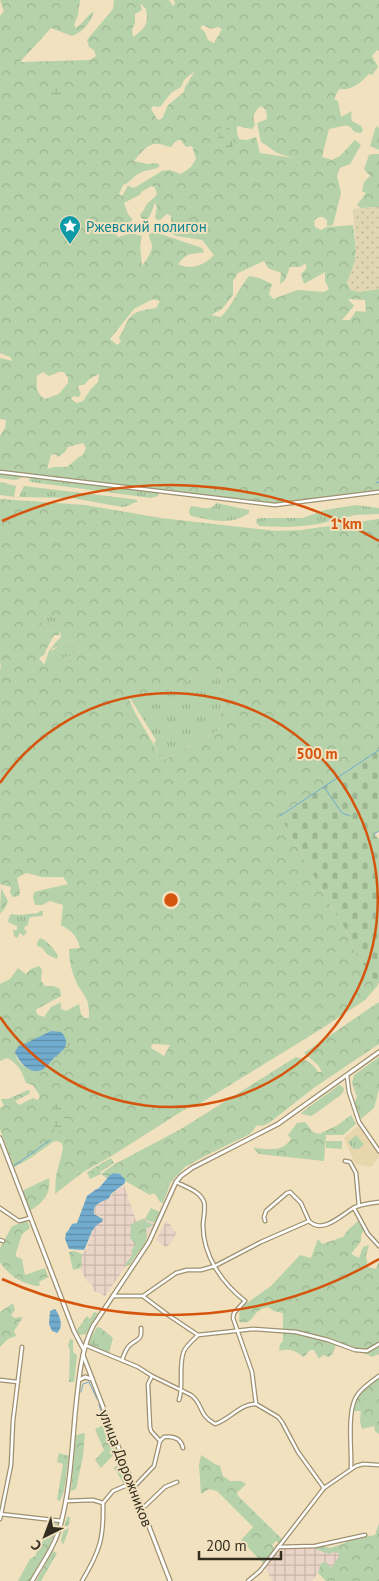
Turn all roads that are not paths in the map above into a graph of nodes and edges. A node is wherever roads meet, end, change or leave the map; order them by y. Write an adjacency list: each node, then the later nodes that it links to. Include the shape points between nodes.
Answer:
1 (0, 472): 2 (street, via 275,505)
2 (379, 492)
3 (379, 1052): 4 (main road)
4 (347, 1075): 6 (street, via 359,1122); 8 (main road, via 278,1124 192,1168)
5 (0, 1138): 13 (main road, улица Дорожников)
6 (379, 1149)
7 (345, 1161): 10 (street, via 350,1162 356,1173)
8 (176, 1182): 17 (street, via 191,1189 204,1203 205,1239); 18 (main road, via 152,1235)
9 (379, 1202): 10 (street)
10 (359, 1206): 12 (street)
11 (0, 1208): 13 (street, via 19,1221)
12 (354, 1208): 15 (street, via 320,1226); 16 (street, via 368,1234)
13 (30, 1218): 23 (main road, улица Дорожников)
14 (265, 1221): 15 (street, via 266,1212 290,1192 301,1203)
15 (309, 1221): 17 (street)
16 (379, 1246)
17 (215, 1266): 19 (street, via 176,1272); 21 (street, via 223,1280 245,1301 232,1318)
18 (113, 1296): 19 (street); 24 (main road)
19 (143, 1296): 22 (street)
20 (141, 1328): 29 (street, via 139,1340 128,1347)
21 (237, 1332): 22 (street); 25 (street, via 253,1329 296,1332 355,1350 367,1351); 38 (street, via 252,1372)
22 (198, 1335): 36 (street, via 183,1356)
23 (78, 1337): 24 (main road); 28 (main road, улица Дорожников)
24 (87, 1339): 26 (main road)
25 (379, 1344)
26 (85, 1345): 28 (main road); 29 (street)
27 (22, 1347): 35 (street)
28 (83, 1352): 32 (main road, улица Дорожников); 34 (main road)
29 (122, 1360): 30 (street)
30 (152, 1376): 36 (street); 39 (street, via 148,1384 150,1427)
31 (379, 1376): 42 (street, via 357,1395 349,1418)
32 (92, 1379): 34 (main road); 44 (main road, улица Дорожников)
33 (0, 1380): 35 (street)
34 (78, 1380): 47 (main road)
35 (18, 1382): 50 (street, via 10,1464)
36 (181, 1390): 37 (street); 38 (street, via 197,1399 207,1419 215,1424 252,1403)
37 (179, 1400)
38 (256, 1404): 46 (street, via 282,1422 298,1452)
39 (160, 1441): 40 (street, via 164,1436 175,1437); 45 (street, via 154,1466)
40 (183, 1448)
41 (379, 1465): 42 (street, via 363,1464)
42 (351, 1468): 46 (street)
43 (177, 1482): 49 (street, via 165,1487)
44 (132, 1483): 45 (main road, улица Дорожников); 48 (street, via 113,1491)
45 (134, 1488): 49 (main road, улица Дорожников)
46 (324, 1488): 54 (street)
47 (66, 1501): 48 (street); 52 (main road)
48 (103, 1503): 56 (street, via 101,1543)
49 (142, 1510): 57 (main road, улица Дорожников)
50 (1, 1514): 51 (street); 52 (street)
51 (0, 1519)
52 (62, 1522): 55 (main road, via 52,1548)
53 (365, 1535): 54 (street, via 321,1545)
54 (277, 1548): 58 (street)
55 (32, 1581)
56 (82, 1581)
57 (170, 1581)
58 (248, 1581)

